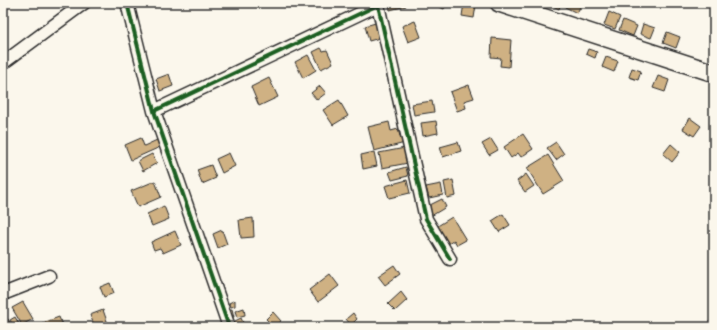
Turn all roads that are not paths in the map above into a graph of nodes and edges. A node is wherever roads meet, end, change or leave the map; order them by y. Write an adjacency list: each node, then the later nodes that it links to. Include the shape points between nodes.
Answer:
1 (84, 3): 5 (street)
2 (127, 3): 7 (street)
3 (499, 3): 6 (main road)
4 (378, 4): 7 (street); 8 (street, via 426,219)
5 (3, 63)
6 (714, 73)
7 (154, 111): 11 (street)
8 (450, 259)
9 (49, 276): 10 (street)
10 (3, 294)
11 (229, 327)

